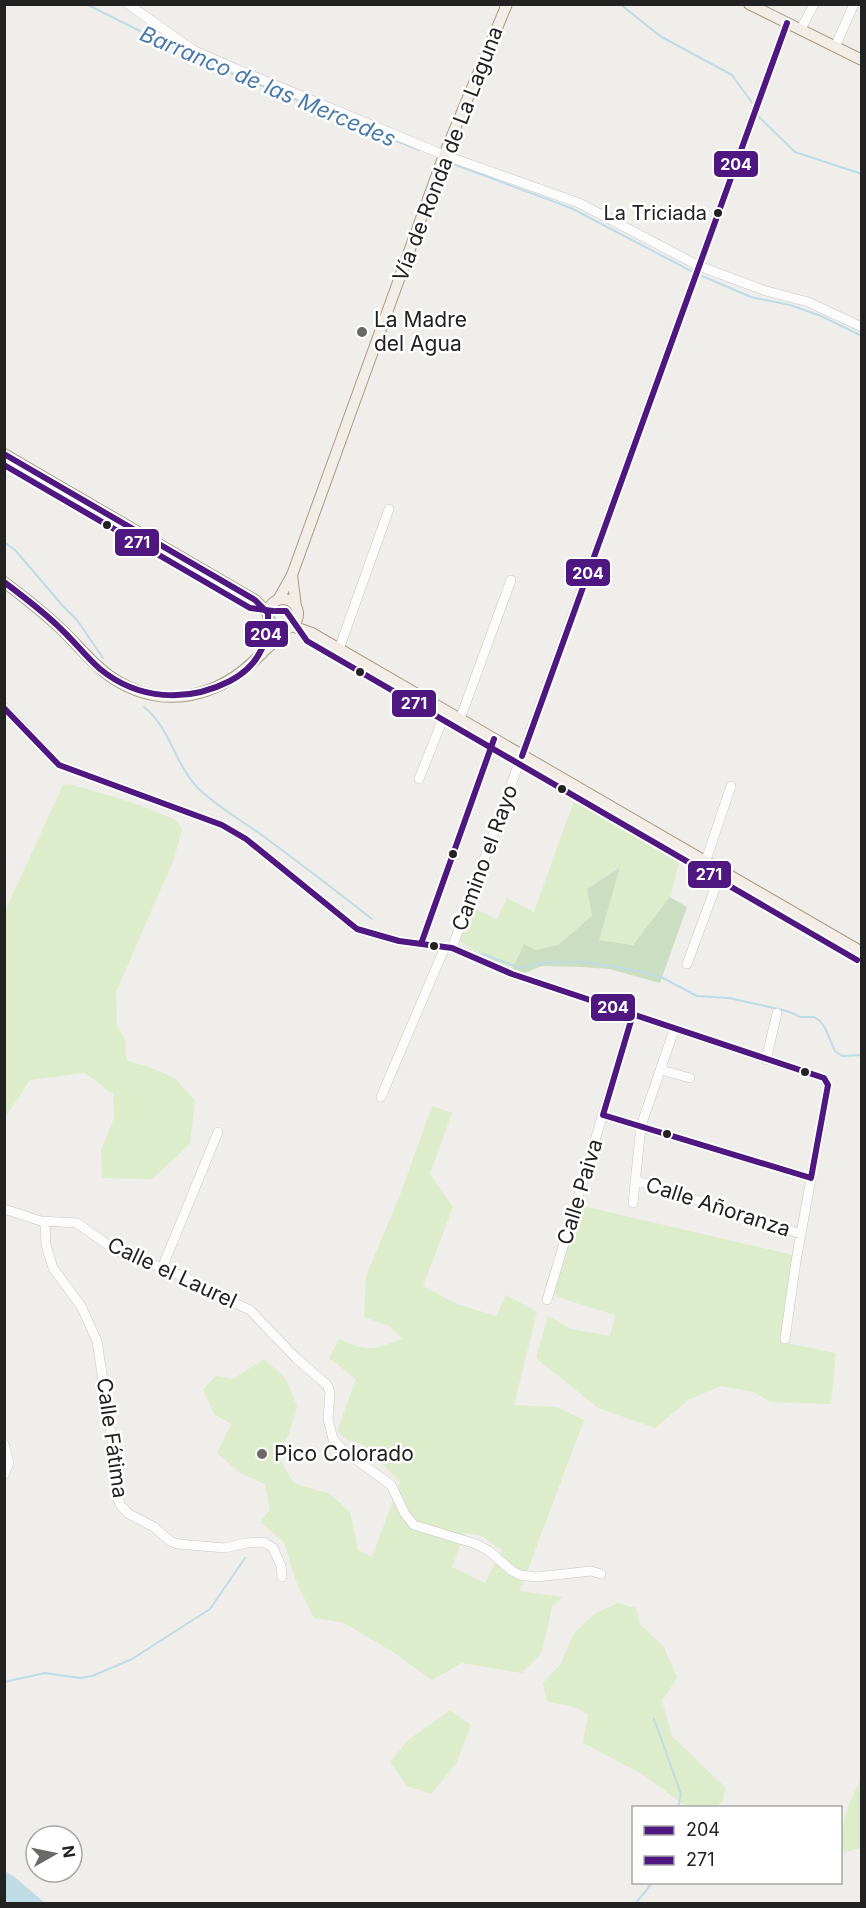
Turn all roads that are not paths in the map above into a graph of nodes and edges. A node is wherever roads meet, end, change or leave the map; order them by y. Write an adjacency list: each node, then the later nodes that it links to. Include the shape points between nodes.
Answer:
1 (128, 4): 10 (street, via 193,50)
2 (507, 4): 10 (main road, Vía de Ronda de La Laguna)
3 (749, 4): 6 (main road)
4 (814, 4): 7 (street)
5 (854, 4): 8 (street)
6 (787, 23): 7 (main road); 11 (street, Camino el Rayo)
7 (801, 30): 8 (main road)
8 (835, 46): 9 (main road)
9 (861, 60)
10 (444, 155): 11 (street, via 579,203); 15 (main road, Vía de Ronda de La Laguna)
11 (699, 266): 12 (street, via 808,302); 30 (street, Camino el Rayo)
12 (861, 327)
13 (4, 454): 18 (main road)
14 (389, 508): 24 (street)
15 (292, 575): 19 (main road, Vía de Ronda de La Laguna); 20 (main road, Vía de Ronda de La Laguna)
16 (511, 580): 28 (street)
17 (4, 582): 25 (main road, via 61,629 109,676 143,693 184,697 205,693 239,676)
18 (255, 600): 19 (main road); 21 (main road)
19 (276, 601): 20 (main road, via 288,600); 21 (main road)
20 (297, 610): 22 (main road); 23 (main road)
21 (269, 616): 22 (main road, via 276,627); 25 (main road)
22 (289, 628): 23 (main road); 25 (main road)
23 (312, 633): 24 (main road)
24 (339, 649): 27 (main road)
25 (262, 654)
26 (4, 707): 35 (street, via 59,765 222,825 246,838 357,929)
27 (446, 711): 28 (main road); 31 (street)
28 (460, 719): 29 (main road)
29 (494, 739): 30 (main road); 35 (street)
30 (522, 756): 33 (main road); 36 (street, Camino el Rayo)
31 (419, 779)
32 (731, 786): 33 (street)
33 (705, 863): 34 (main road)
34 (721, 872): 37 (main road); 38 (street)
35 (421, 944): 36 (street)
36 (448, 947): 40 (street, via 512,974); 45 (street, Camino el Rayo)
37 (861, 952)
38 (687, 964)
39 (777, 1013): 42 (street)
40 (633, 1014): 41 (street); 46 (street, Calle Paiva)
41 (674, 1030): 42 (street); 43 (street)
42 (766, 1060): 49 (street, via 824,1078 828,1085)
43 (662, 1070): 44 (street); 47 (street)
44 (690, 1078)
45 (381, 1096)
46 (603, 1115): 47 (street); 56 (street, Calle Paiva)
47 (641, 1126): 49 (street); 50 (street)
48 (218, 1132): 55 (street)
49 (811, 1178): 54 (street)
50 (635, 1180): 51 (street); 54 (street, Calle Añoranza)
51 (633, 1203)
52 (4, 1209): 53 (street, Calle el Laurel)
53 (45, 1222): 55 (street, Calle el Laurel, via 77,1223 115,1250); 61 (street, Calle Fátima, via 53,1268 81,1306 97,1341 121,1506 178,1544 225,1548 264,1542 273,1548)
54 (801, 1234): 57 (street)
55 (162, 1268): 60 (street, Calle el Laurel, via 250,1310 322,1380 330,1392 328,1419 333,1439 391,1485 414,1525 476,1544 520,1575 591,1571)
56 (547, 1300)
57 (785, 1339)
58 (4, 1444): 59 (street, via 9,1463)
59 (4, 1475)
60 (601, 1574)
61 (282, 1577)

